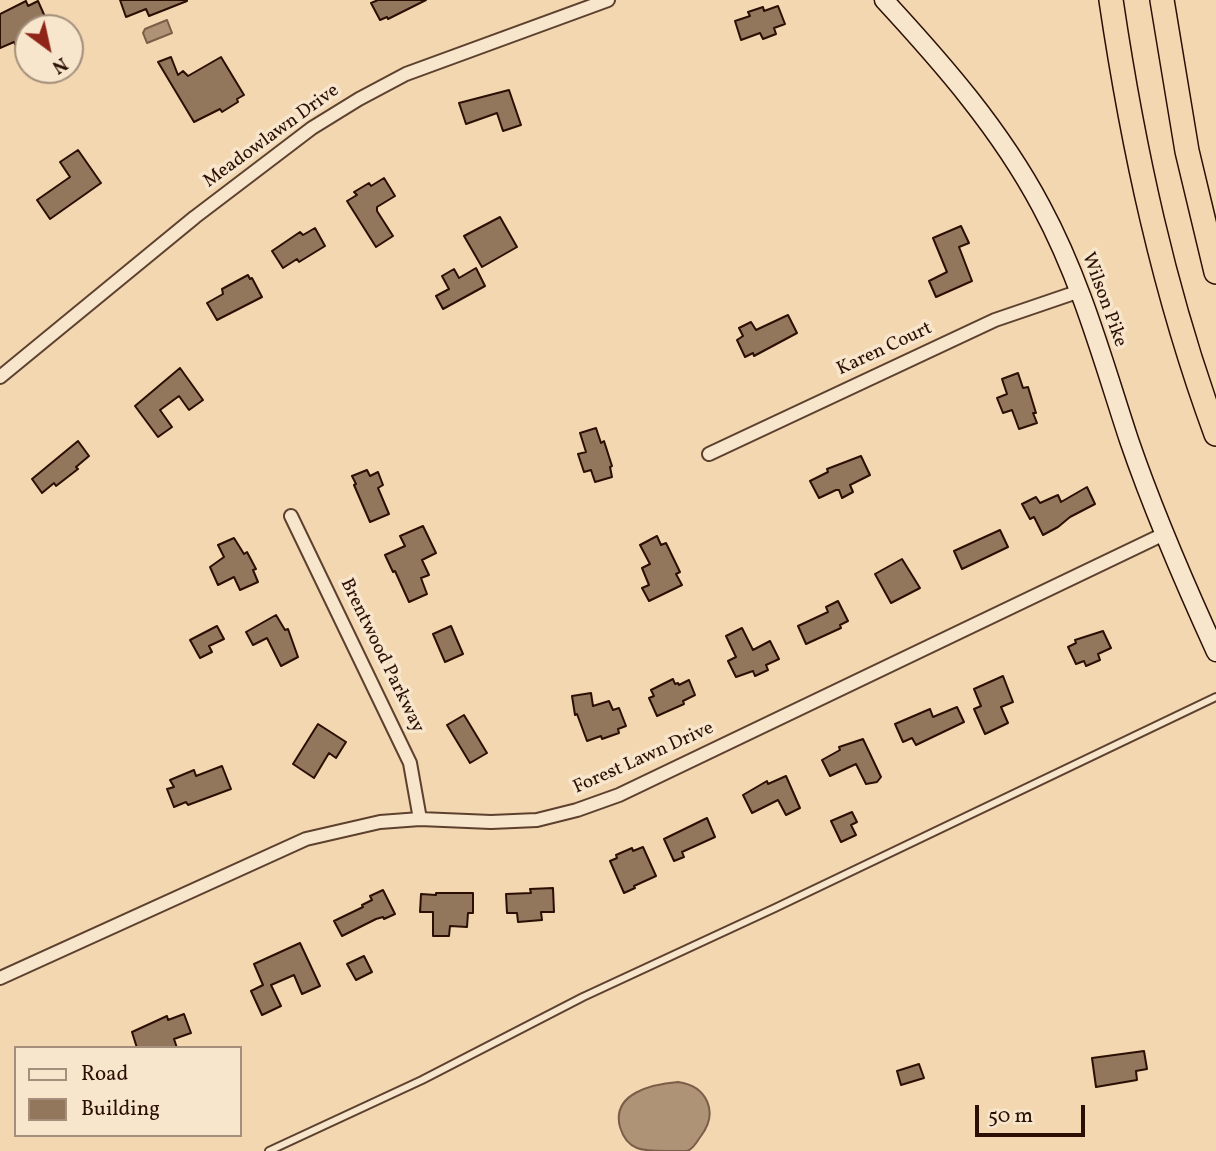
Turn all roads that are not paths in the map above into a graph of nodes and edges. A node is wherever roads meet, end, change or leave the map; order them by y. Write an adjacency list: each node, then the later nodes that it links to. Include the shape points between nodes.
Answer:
1 (608, 0): 7 (street, Meadowlawn Drive, via 406,74 347,106 195,217)
2 (884, 0): 6 (main road, Wilson Pike, via 960,85 1006,147 1042,206)
3 (1111, 0): 8 (highway, via 1151,216 1178,320)
4 (1162, 0): 5 (highway, via 1187,151)
5 (1216, 272)
6 (1080, 291): 9 (street, Karen Court, via 995,320); 11 (main road, Wilson Pike)
7 (0, 377)
8 (1216, 434)
9 (709, 453)
10 (291, 516): 14 (street, Brentwood Parkway, via 410,763)
11 (1164, 534): 12 (main road, Wilson Pike); 14 (street, Forest Lawn Drive, via 618,795 537,820)
12 (1216, 652)
13 (1216, 696): 16 (lane)
14 (420, 819): 15 (street, Forest Lawn Drive, via 366,824 306,839)
15 (0, 978)
16 (270, 1151)

